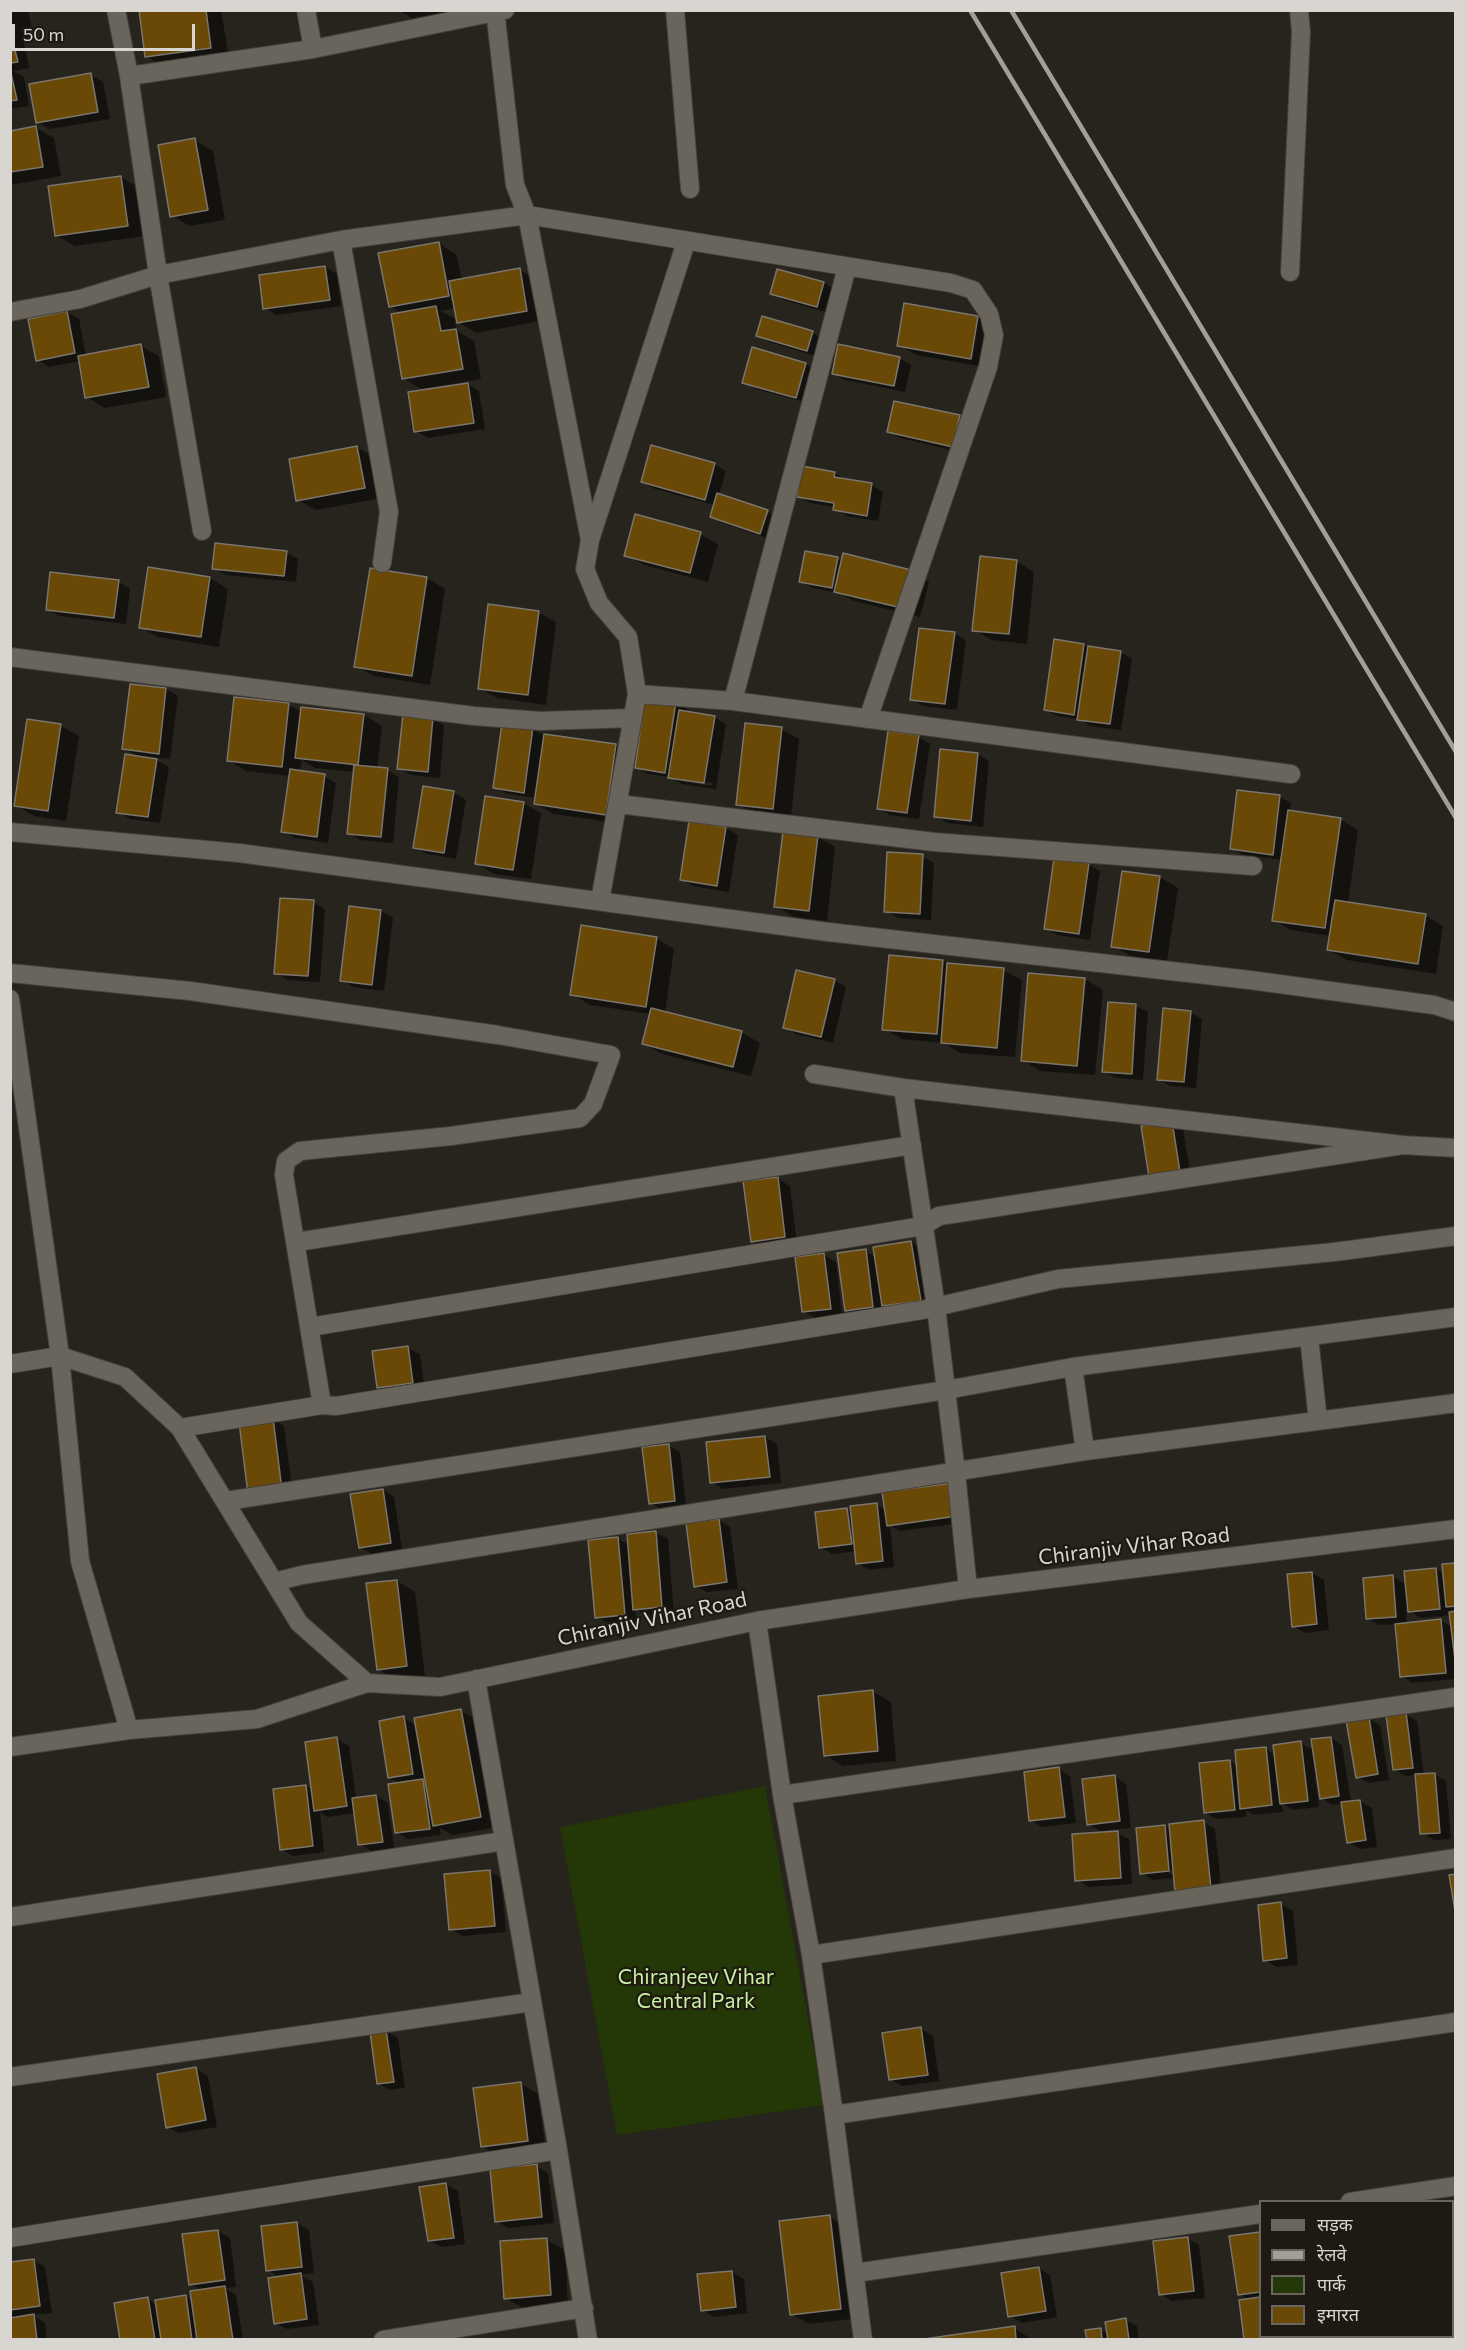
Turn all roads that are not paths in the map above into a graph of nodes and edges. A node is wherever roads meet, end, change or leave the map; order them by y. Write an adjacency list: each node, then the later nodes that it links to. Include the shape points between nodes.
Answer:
1 (116, 10): 7 (street)
2 (306, 10): 6 (street)
3 (675, 10): 8 (street)
4 (1299, 10): 13 (street)
5 (498, 11): 6 (street); 9 (street, via 516,185)
6 (314, 50): 7 (street)
7 (129, 76): 14 (street)
8 (690, 189)
9 (527, 215): 10 (street); 11 (street); 17 (street)
10 (341, 240): 14 (street); 18 (street, via 389,512)
11 (686, 242): 12 (street); 17 (street)
12 (847, 267): 21 (street); 23 (street, via 973,290 989,314 994,335 988,367)
13 (1290, 272)
14 (158, 275): 15 (street, via 80,299); 16 (street)
15 (10, 312)
16 (202, 531)
17 (590, 540): 20 (street, via 585,569 599,603 628,637)
18 (382, 563)
19 (10, 657): 22 (street, via 474,716 540,721)
20 (637, 694): 21 (street); 22 (street)
21 (733, 700): 23 (street)
22 (633, 718): 25 (street)
23 (868, 719): 24 (street)
24 (1291, 774)
25 (618, 804): 27 (street, via 934,842); 28 (street)
26 (10, 832): 28 (street, via 239,853)
27 (1253, 866)
28 (600, 902): 31 (street, via 1250,980 1434,1005)
29 (10, 973): 39 (street, via 179,990 486,1033 611,1055 593,1104 580,1118 300,1151 286,1161 284,1175)
30 (10, 999): 44 (street)
31 (1455, 1012)
32 (814, 1074): 33 (street)
33 (903, 1088): 34 (street); 35 (street)
34 (912, 1145): 37 (street); 39 (street)
35 (1403, 1145): 36 (street); 37 (street, via 939,1216)
36 (1455, 1148)
37 (923, 1226): 40 (street); 42 (street)
38 (1455, 1236): 40 (street, via 1058,1279)
39 (297, 1242): 42 (street)
40 (936, 1307): 47 (street); 49 (street, via 348,1404)
41 (1455, 1317): 43 (street)
42 (310, 1327): 49 (street)
43 (1309, 1337): 46 (street); 50 (street)
44 (60, 1356): 45 (street); 51 (street, via 125,1377); 62 (street, via 80,1561)
45 (10, 1364)
46 (1073, 1367): 47 (street); 52 (street)
47 (946, 1390): 53 (street); 54 (street)
48 (1455, 1403): 50 (street)
49 (322, 1405): 51 (street)
50 (1318, 1421): 52 (street)
51 (180, 1428): 54 (street)
52 (1085, 1451): 53 (street)
53 (956, 1473): 56 (street); 57 (street)
54 (226, 1501): 56 (street)
55 (1455, 1529): 57 (street, Chiranjiv Vihar Road)
56 (274, 1582): 60 (street, via 299,1623)
57 (968, 1588): 58 (street, Chiranjiv Vihar Road)
58 (757, 1620): 59 (street, Chiranjiv Vihar Road); 64 (street)
59 (476, 1679): 60 (street, Chiranjiv Vihar Road, via 440,1687); 65 (street)
60 (367, 1683): 62 (street, via 257,1719)
61 (1455, 1698): 64 (street)
62 (129, 1730): 63 (street)
63 (10, 1747)
64 (782, 1795): 68 (street)
65 (504, 1841): 67 (street); 69 (street)
66 (1455, 1858): 68 (street)
67 (10, 1917)
68 (811, 1955): 72 (street)
69 (532, 2002): 71 (street); 73 (street)
70 (1455, 2022): 72 (street)
71 (10, 2077)
72 (834, 2115): 78 (street)
73 (558, 2150): 77 (street); 79 (street)
74 (1455, 2186): 75 (street)
75 (1363, 2200)
76 (1259, 2214): 78 (street)
77 (10, 2238)
78 (855, 2273): 82 (street)
79 (584, 2308): 80 (street); 81 (street)
80 (383, 2340)
81 (588, 2340)
82 (863, 2340)

